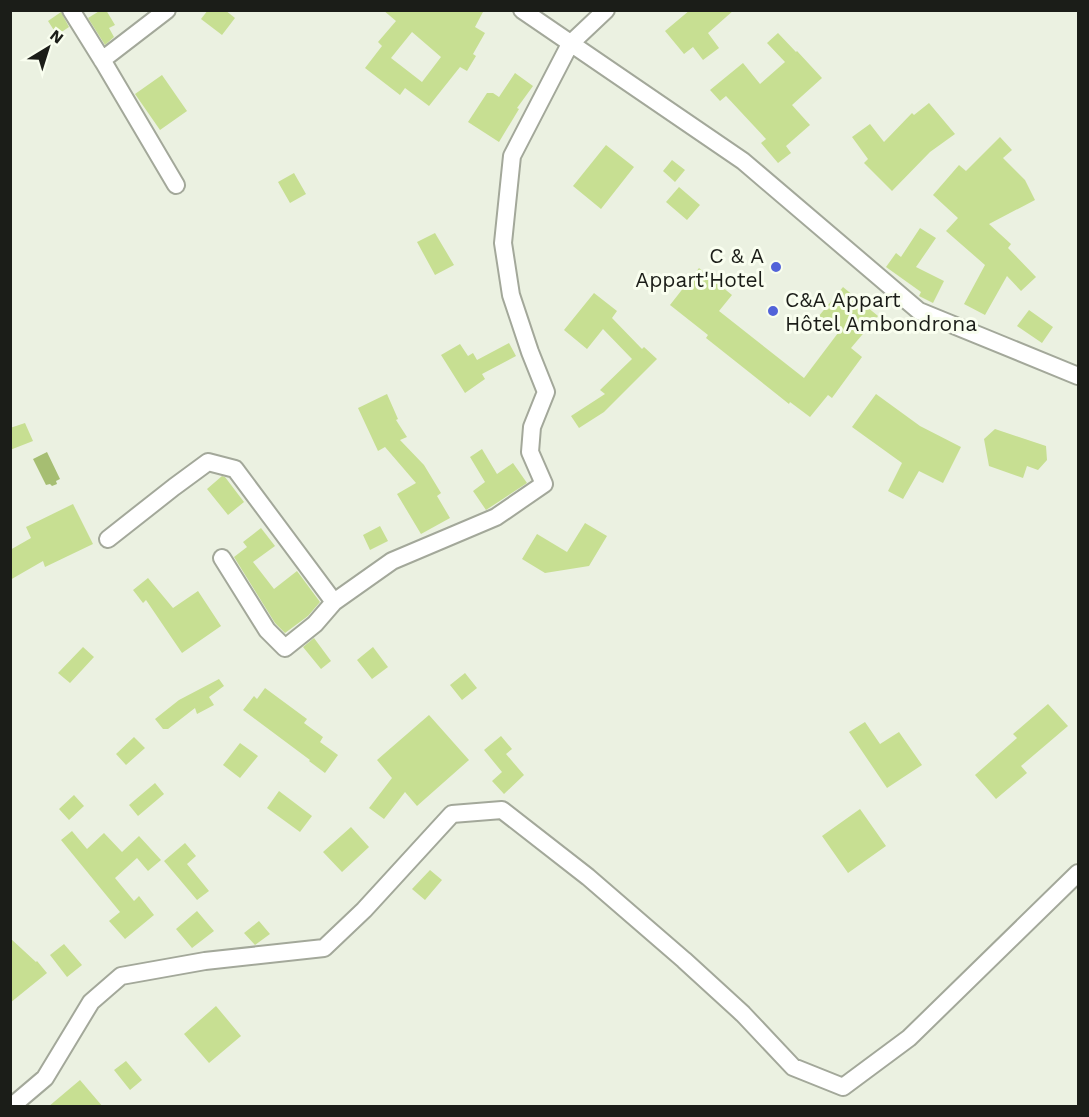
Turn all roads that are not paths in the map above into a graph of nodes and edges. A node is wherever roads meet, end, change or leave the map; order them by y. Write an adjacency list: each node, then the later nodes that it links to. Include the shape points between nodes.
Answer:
1 (71, 10): 6 (street)
2 (167, 10): 6 (street)
3 (522, 10): 5 (street)
4 (606, 10): 5 (street)
5 (570, 44): 8 (street, via 743,161 919,311); 11 (street, via 512,156 503,243 512,295 546,392 532,427 531,452 544,484 496,517 392,561)
6 (102, 60): 7 (street)
7 (176, 185)
8 (1078, 376)
9 (108, 539): 11 (street, via 208,462 235,469)
10 (222, 558): 11 (street, via 267,630 285,648 315,624)
11 (334, 602)
12 (1078, 873): 13 (street, via 909,1038 843,1087 793,1067 684,960 502,810 452,814 324,948 205,961 121,976 91,1002 45,1078)
13 (12, 1107)

